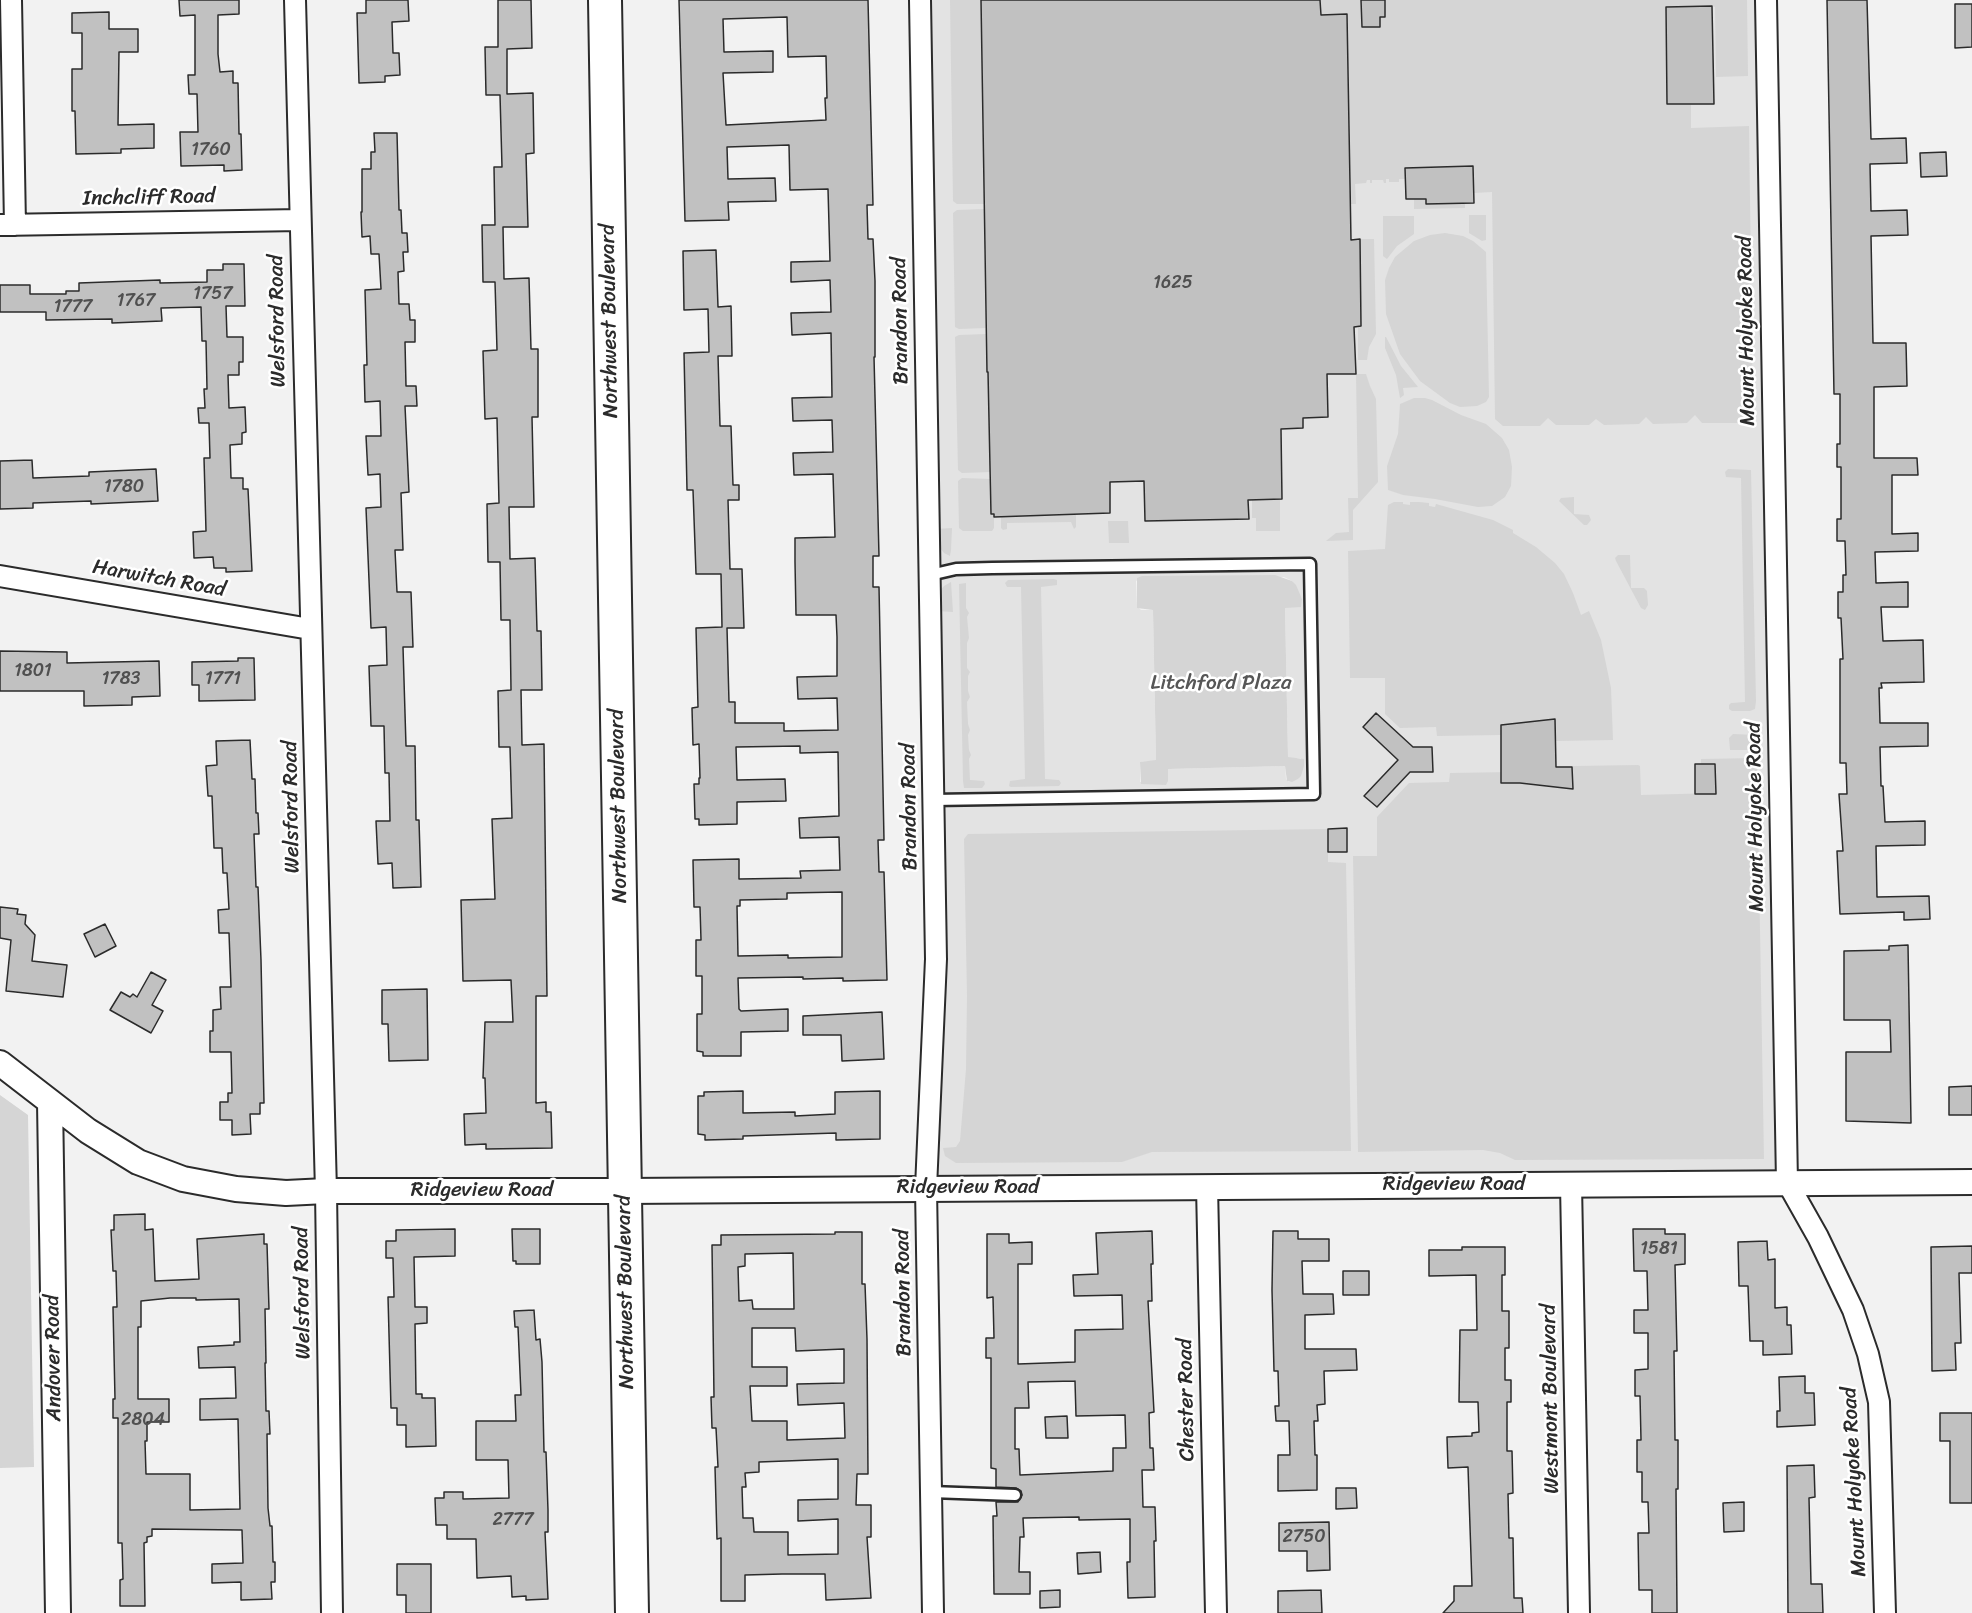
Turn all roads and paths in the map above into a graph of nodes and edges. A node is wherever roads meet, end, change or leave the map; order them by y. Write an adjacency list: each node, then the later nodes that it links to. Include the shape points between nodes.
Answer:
1 (11, 0): 7 (street)
2 (295, 0): 6 (street, Welsford Road)
3 (605, 0): 20 (main road, Northwest Boulevard)
4 (920, 0): 8 (street, Brandon Road)
5 (1766, 0): 14 (street, Mount Holyoke Road)
6 (300, 220): 7 (street, Inchcliff Road); 10 (street, Welsford Road)
7 (7, 225)
8 (930, 575): 11 (street, Brandon Road); 11 (lane, via 956,569 1310,564 1314,794)
9 (0, 576): 10 (street, Harwitch Road)
10 (310, 630): 19 (street, Welsford Road)
11 (933, 800): 18 (street, Brandon Road, via 936,959)
12 (0, 1063): 13 (street, Ridgeview Road)
13 (50, 1102): 19 (street, Ridgeview Road, via 88,1131 161,1172 236,1189); 23 (street, Andover Road)
14 (1786, 1182): 15 (street, Ridgeview Road); 16 (street, Ridgeview Road); 29 (street, Mount Holyoke Road, via 1853,1310 1868,1354 1879,1402)
15 (1972, 1182)
16 (1571, 1185): 17 (street, Ridgeview Road); 28 (street, Westmont Boulevard)
17 (1207, 1186): 18 (street, Ridgeview Road); 27 (street, Chester Road)
18 (926, 1188): 20 (street, Ridgeview Road); 21 (street, Brandon Road)
19 (326, 1191): 20 (street, Ridgeview Road); 24 (street, Welsford Road)
20 (624, 1191): 25 (main road, Northwest Boulevard)
21 (931, 1492): 22 (lane); 26 (street, Brandon Road)
22 (1015, 1495)
23 (58, 1613)
24 (332, 1613)
25 (632, 1613)
26 (933, 1613)
27 (1215, 1613)
28 (1579, 1613)
29 (1885, 1613)

